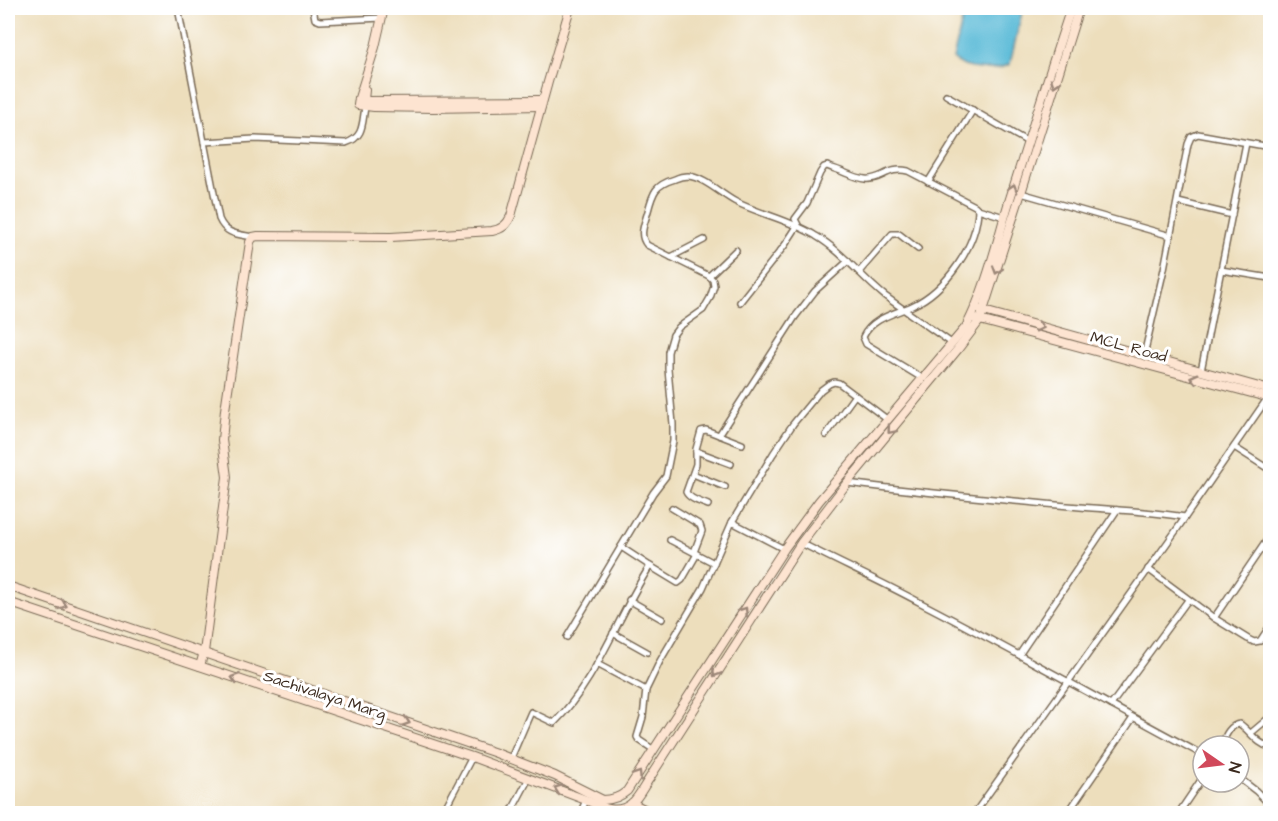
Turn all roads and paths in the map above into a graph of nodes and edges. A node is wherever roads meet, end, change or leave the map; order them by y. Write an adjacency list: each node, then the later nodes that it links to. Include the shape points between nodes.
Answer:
1 (178, 8): 12 (street)
2 (313, 8): 7 (street, via 315,19 320,21)
3 (386, 8): 7 (main road); 9 (main road, via 364,100)
4 (570, 8): 9 (main road)
5 (1071, 8): 13 (main road)
6 (1079, 8): 17 (main road, one-way to 17)
7 (382, 18): 10 (main road, via 358,102)
8 (946, 95): 11 (street)
9 (542, 103): 10 (main road); 24 (main road, via 511,216 500,229 391,237)
10 (365, 107): 12 (street, via 359,135 346,143)
11 (973, 110): 13 (street); 16 (street)
12 (204, 142): 24 (street, via 223,228)
13 (1028, 142): 21 (main road, one-way to 13)
14 (1246, 143): 15 (street); 18 (street, via 1198,134 1191,137); 20 (street)
15 (1270, 147)
16 (928, 182): 19 (street); 22 (street, via 900,169 866,179 827,166 795,219)
17 (1021, 193): 23 (street); 37 (main road, one-way to 37)
18 (1178, 202): 20 (street); 23 (street)
19 (978, 209): 21 (street); 35 (street, via 971,241 953,272 924,299)
20 (1232, 215): 30 (street)
21 (1004, 217): 36 (main road)
22 (798, 225): 28 (street, via 734,202 706,183 686,176 656,188 642,232 647,245); 29 (street); 34 (street)
23 (1170, 236): 41 (street)
24 (253, 237): 82 (main road, via 225,410 222,440 227,477)
25 (704, 240): 28 (street)
26 (918, 249): 31 (street, via 899,234 892,234)
27 (736, 250): 32 (street)
28 (671, 257): 32 (street)
29 (848, 261): 31 (street); 47 (street, via 815,291 795,317)
30 (1221, 270): 33 (street); 42 (street)
31 (859, 272): 35 (street)
32 (709, 276): 67 (street, via 714,286 710,298 703,310 679,327 668,352 674,441 666,476)
33 (1270, 278)
34 (740, 302)
35 (904, 309): 40 (street); 43 (street, via 872,324 863,341)
36 (975, 309): 37 (main road, MCL Road); 38 (main road)
37 (984, 311): 39 (main road); 41 (main road, MCL Road, one-way to 41)
38 (971, 317): 39 (main road, MCL Road); 40 (main road)
39 (980, 320): 44 (main road, MCL Road, one-way to 39); 55 (main road, one-way to 55)
40 (952, 344): 43 (main road)
41 (1144, 355): 42 (main road, MCL Road)
42 (1201, 371): 44 (main road, MCL Road)
43 (922, 378): 46 (main road)
44 (1270, 394): 50 (street)
45 (855, 395): 46 (street); 48 (street); 63 (street, via 834,382 821,390 793,424)
46 (888, 420): 57 (main road)
47 (719, 435): 49 (street); 51 (street, via 703,430)
48 (826, 435)
49 (742, 444)
50 (1234, 447): 53 (street); 62 (street)
51 (696, 451): 52 (street); 54 (street)
52 (730, 464)
53 (1270, 470)
54 (693, 474): 56 (street); 58 (street, via 687,495)
55 (847, 483): 59 (main road); 61 (street)
56 (725, 487)
57 (820, 500): 59 (main road); 68 (main road)
58 (708, 505)
59 (829, 506): 66 (main road)
60 (672, 508): 69 (street, via 700,525)
61 (1117, 510): 62 (street); 84 (street)
62 (1185, 517): 72 (street)
63 (732, 522): 68 (street); 70 (street)
64 (1270, 535): 77 (street)
65 (670, 540): 69 (street)
66 (801, 543): 84 (street); 105 (main road, one-way to 105)
67 (621, 547): 71 (street); 81 (street)
68 (784, 549): 96 (main road, one-way to 68)
69 (696, 553): 70 (street); 71 (street, via 678,583)
70 (714, 563): 88 (street)
71 (650, 566): 74 (street)
72 (1148, 569): 75 (street); 87 (street)
73 (8, 586): 82 (main road, one-way to 82)
74 (629, 600): 78 (street); 80 (street)
75 (1188, 600): 77 (street); 89 (street)
76 (8, 602): 86 (main road, Sachivalaya Marg)
77 (1214, 618): 79 (street, via 1254,642 1260,641)
78 (662, 619)
79 (1270, 626)
80 (613, 633): 83 (street); 85 (street)
81 (567, 637)
82 (204, 652): 86 (main road); 97 (main road, one-way to 97)
83 (647, 652)
84 (1019, 655): 87 (street)
85 (597, 664): 88 (street); 99 (street, via 554,723 531,712)
86 (200, 666): 98 (main road, Sachivalaya Marg, one-way to 86)
87 (1069, 681): 89 (street); 111 (street)
88 (646, 690): 96 (street, via 637,737)
89 (1111, 705): 90 (street)
90 (1133, 717): 95 (street); 112 (street)
91 (1270, 717): 92 (street)
92 (1251, 733): 93 (street, via 1235,724); 94 (street, via 1262,745)
93 (1227, 734)
94 (1270, 747)
95 (1191, 748)
96 (654, 750): 99 (main road, one-way to 96, via 610,800 627,791)
97 (491, 751): 99 (main road); 100 (main road)
98 (472, 757): 100 (main road, Sachivalaya Marg); 107 (street)
99 (511, 759)
100 (487, 762): 101 (main road, Sachivalaya Marg)
101 (529, 778): 104 (main road, Sachivalaya Marg, one-way to 101); 108 (street)
102 (1251, 787): 106 (street)
103 (1191, 794): 113 (street)
104 (586, 800): 105 (main road, Sachivalaya Marg, via 611,810); 109 (street)
105 (632, 803): 110 (main road)
106 (1270, 805)
107 (442, 813)
108 (510, 813)
109 (579, 813)
110 (654, 813)
111 (974, 813)
112 (1066, 813)
113 (1178, 813)

